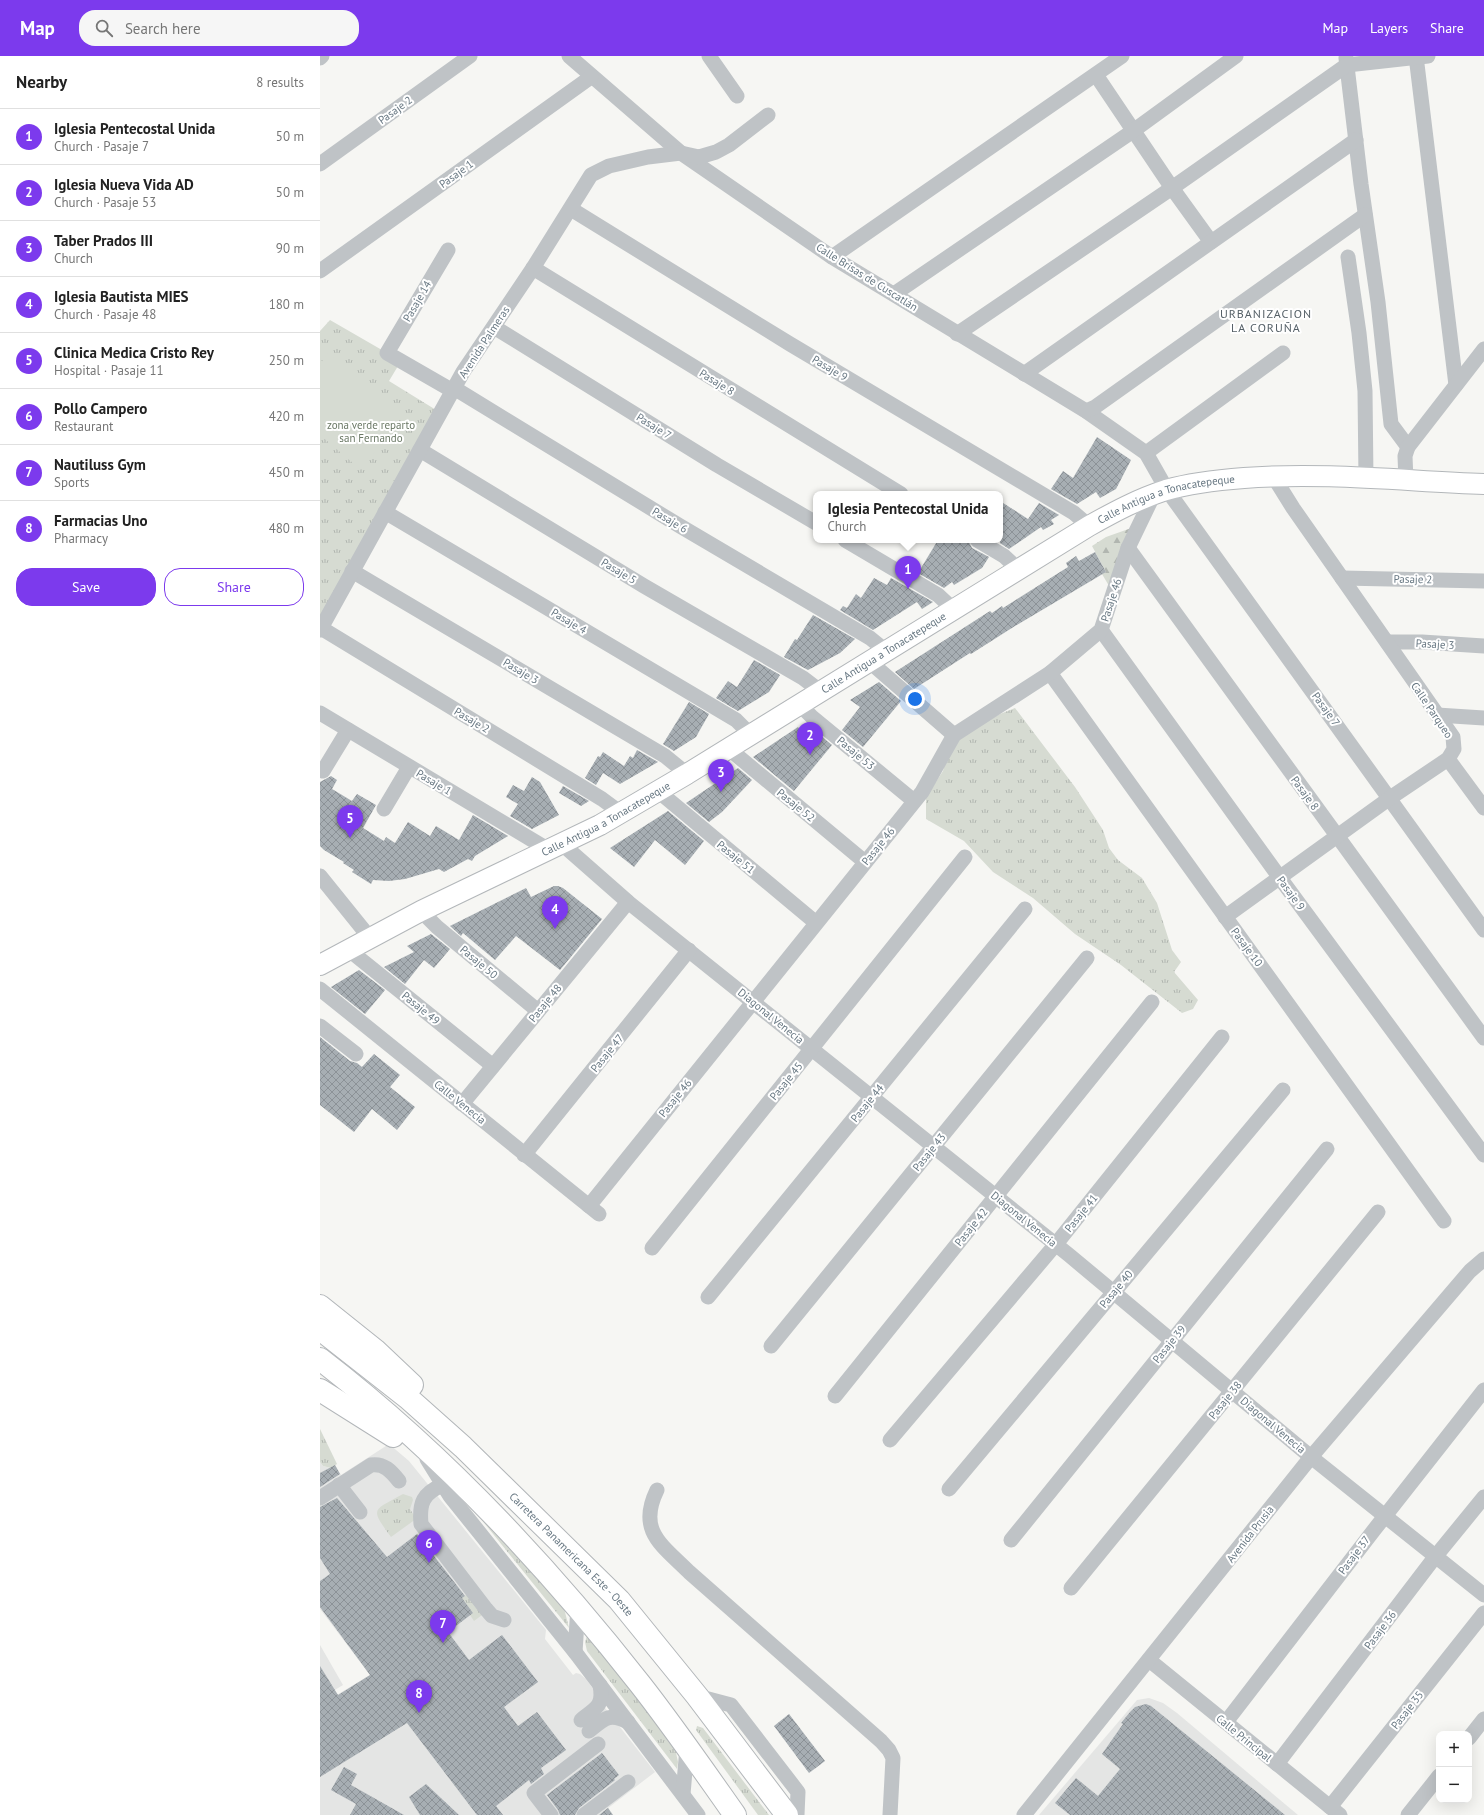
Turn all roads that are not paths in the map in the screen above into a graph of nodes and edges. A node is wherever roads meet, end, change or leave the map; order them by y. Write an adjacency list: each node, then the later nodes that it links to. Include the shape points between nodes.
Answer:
1 (470, 56): 15 (street, Pasaje 2)
2 (569, 56): 9 (street, Calle Brisas de Cuscatlán)
3 (709, 56): 10 (street)
4 (1122, 56): 8 (street)
5 (1236, 56): 12 (street)
6 (1420, 56): 7 (street); 32 (street)
7 (1346, 60): 13 (street); 16 (street)
8 (1096, 75): 12 (street); 21 (street)
9 (591, 77): 14 (street, Calle Brisas de Cuscatlán); 24 (street, Pasaje 1)
10 (737, 96)
11 (768, 115): 14 (street, via 716,152 699,157)
12 (1133, 131): 16 (street); 25 (street)
13 (1356, 140): 18 (street); 19 (street)
14 (681, 153): 17 (street, Avenida Palmeras, via 609,166 591,175); 21 (street, Calle Brisas de Cuscatlán)
15 (320, 164)
16 (1172, 188): 19 (street); 27 (street)
17 (571, 209): 23 (street, Avenida Palmeras); 46 (street, Pasaje 9, via 790,344 1074,513)
18 (1365, 215): 34 (street); 35 (street, via 1378,302 1391,424)
19 (1211, 242): 31 (street)
20 (448, 250): 29 (street, Pasaje 14)
21 (832, 257): 25 (street, Calle Brisas de Cuscatlán)
22 (1348, 257): 39 (street, via 1366,391)
23 (533, 268): 26 (street, Avenida Palmeras); 42 (street, Pasaje 8)
24 (320, 270)
25 (894, 294): 27 (street, Calle Brisas de Cuscatlán)
26 (494, 327): 33 (street, Avenida Palmeras); 45 (street, Pasaje 7)
27 (956, 334): 31 (street, Calle Brisas de Cuscatlán)
28 (1484, 349): 32 (street)
29 (387, 353): 33 (street, Pasaje 6)
30 (1283, 353): 37 (street)
31 (1024, 374): 34 (street, Calle Brisas de Cuscatlán)
32 (1456, 385): 35 (street)
33 (454, 389): 36 (street, Avenida Palmeras); 59 (street, Pasaje 6, via 870,638)
34 (1086, 411): 37 (street, Calle Brisas de Cuscatlán)
35 (1408, 447): 40 (street, via 1405,456)
36 (420, 450): 44 (street, Avenida Palmeras); 62 (street, Pasaje 5, via 644,586 798,675)
37 (1146, 453): 43 (street, Calle Brisas de Cuscatlán)
38 (1273, 476): 39 (main road, Calle Antigua a Tonacatepeque); 43 (main road, Calle Antigua a Tonacatepeque, via 1214,480); 52 (street, Calle Parqueo)
39 (1366, 479): 40 (main road, Calle Antigua a Tonacatepeque)
40 (1406, 481): 41 (main road, Calle Antigua a Tonacatepeque)
41 (1484, 484)
42 (896, 491)
43 (1160, 492): 46 (main road, Calle Antigua a Tonacatepeque); 49 (street, Pasaje 46); 76 (street, Pasaje 7)
44 (385, 512): 51 (street, Avenida Palmeras); 68 (street, Pasaje 4, via 736,720)
45 (813, 521)
46 (1089, 526): 50 (main road, Calle Antigua a Tonacatepeque)
47 (850, 543): 54 (street, via 938,595)
48 (982, 543): 50 (street, via 1004,556)
49 (1128, 548): 56 (street, Pasaje 46); 81 (street, Pasaje 8)
50 (1018, 569): 54 (main road, Calle Antigua a Tonacatepeque)
51 (352, 571): 55 (street, Avenida Palmeras); 74 (street, Pasaje 3, via 665,756)
52 (1342, 578): 53 (street, Pasaje 2); 57 (street, Calle Parqueo)
53 (1484, 581)
54 (953, 609): 59 (main road, Calle Antigua a Tonacatepeque)
55 (320, 629): 80 (street, Pasaje 2, via 602,799)
56 (1101, 630): 61 (street, Pasaje 46); 86 (street, Pasaje 9)
57 (1387, 642): 58 (street, Pasaje 3); 65 (street, Calle Parqueo)
58 (1484, 646)
59 (886, 651): 60 (main road, Calle Antigua a Tonacatepeque)
60 (870, 662): 62 (main road, Calle Antigua a Tonacatepeque); 69 (street)
61 (1050, 673): 69 (street, Pasaje 46); 90 (street, Pasaje 10)
62 (820, 691): 63 (main road, Calle Antigua a Tonacatepeque)
63 (799, 704): 68 (main road, Calle Antigua a Tonacatepeque); 77 (street, Pasaje 53)
64 (320, 713): 67 (street, Pasaje 1)
65 (1437, 715): 66 (street); 71 (street, Calle Parqueo, via 1453,737 1454,749)
66 (1484, 718)
67 (348, 730): 72 (street, Pasaje 1); 73 (street)
68 (750, 734): 70 (main road, Calle Antigua a Tonacatepeque)
69 (954, 735): 77 (street, Pasaje 46, via 922,792)
70 (728, 748): 74 (main road, Calle Antigua a Tonacatepeque); 84 (street, Pasaje 52)
71 (1448, 759): 76 (street); 78 (street)
72 (409, 767): 79 (street); 82 (street, Pasaje 1)
73 (324, 771)
74 (687, 774): 75 (main road, Calle Antigua a Tonacatepeque)
75 (658, 792): 80 (main road, Calle Antigua a Tonacatepeque); 91 (street, Pasaje 51)
76 (1390, 798): 81 (street); 92 (street, Pasaje 7)
77 (914, 801): 84 (street, Pasaje 46)
78 (1484, 808)
79 (384, 809)
80 (621, 813): 82 (main road, Calle Antigua a Tonacatepeque)
81 (1337, 838): 86 (street); 104 (street, Pasaje 8)
82 (556, 847): 87 (street, Diagonal Venecia); 89 (main road, Calle Antigua a Tonacatepeque)
83 (965, 857): 105 (street, Pasaje 45)
84 (865, 862): 91 (street, Pasaje 46)
85 (320, 876): 93 (street)
86 (1280, 878): 90 (street); 114 (street, Pasaje 9)
87 (628, 902): 95 (street, Diagonal Venecia); 101 (street, Pasaje 48)
88 (1025, 909): 109 (street, Pasaje 44)
89 (421, 911): 93 (main road, Calle Antigua a Tonacatepeque); 101 (street, Pasaje 50, via 436,927)
90 (1226, 917): 118 (street, Pasaje 10)
91 (815, 922): 99 (street, Pasaje 46)
92 (1484, 930)
93 (370, 938): 94 (main road, Calle Antigua a Tonacatepeque)
94 (349, 950): 97 (main road, Calle Antigua a Tonacatepeque); 107 (street, Pasaje 49)
95 (689, 950): 99 (street, Diagonal Venecia); 113 (street, Pasaje 47)
96 (1087, 958): 111 (street, Pasaje 43)
97 (320, 965)
98 (320, 989): 110 (street, Calle Venecia)
99 (753, 1001): 105 (street, Diagonal Venecia); 116 (street, Pasaje 46)
100 (1152, 1002): 115 (street, Pasaje 42)
101 (538, 1011): 107 (street, Pasaje 48)
102 (320, 1026): 106 (street)
103 (1222, 1037): 119 (street, Pasaje 41)
104 (1484, 1038)
105 (812, 1049): 109 (street, Diagonal Venecia); 120 (street, Pasaje 45)
106 (356, 1054)
107 (492, 1066): 110 (street, Pasaje 48)
108 (1283, 1090): 122 (street, Pasaje 40)
109 (871, 1097): 111 (street, Diagonal Venecia); 123 (street, Pasaje 44)
110 (462, 1104): 113 (street, Calle Venecia)
111 (933, 1146): 115 (street, Diagonal Venecia); 127 (street, Pasaje 43)
112 (1327, 1149): 126 (street, Pasaje 39)
113 (524, 1155): 116 (street, Calle Venecia)
114 (1484, 1155)
115 (996, 1196): 119 (street, Diagonal Venecia); 132 (street, Pasaje 42)
116 (594, 1210)
117 (1378, 1212): 131 (street, Pasaje 38)
118 (1444, 1221)
119 (1056, 1244): 122 (street, Diagonal Venecia); 133 (street, Pasaje 41)
120 (652, 1248)
121 (1484, 1259): 134 (street, Avenida Prusia, via 1470,1271)
122 (1113, 1292): 126 (street, Diagonal Venecia); 139 (street, Pasaje 40)
123 (708, 1297)
124 (320, 1306): 150 (highway, via 376,1350 492,1457 586,1554)
125 (320, 1329): 150 (highway, Carretera Panamericana Este - Oeste, via 408,1398 463,1447)
126 (1172, 1341): 131 (street, Diagonal Venecia); 146 (street, Pasaje 39)
127 (771, 1346)
128 (320, 1359): 143 (highway, via 419,1444)
129 (320, 1390): 135 (highway)
130 (1484, 1390): 145 (street, Pasaje 37)
131 (1232, 1391): 134 (street, Diagonal Venecia); 148 (street, Pasaje 38)
132 (835, 1396)
133 (890, 1440)
134 (1311, 1456): 145 (street, Diagonal Venecia); 155 (street, Avenida Prusia)
135 (427, 1459): 138 (street); 143 (highway)
136 (399, 1481): 137 (street, via 392,1472 378,1464 371,1465)
137 (339, 1485): 142 (street); 144 (street)
138 (443, 1486): 153 (street, via 429,1492 422,1504 421,1524 492,1616); 154 (street)
139 (949, 1489)
140 (657, 1490): 175 (street, via 649,1516 654,1535 660,1543 689,1572 890,1750 893,1758)
141 (1484, 1497): 147 (street, Pasaje 36)
142 (320, 1498)
143 (480, 1502): 151 (highway, via 532,1554)
144 (360, 1512)
145 (1385, 1515): 147 (street, Diagonal Venecia); 160 (street, Pasaje 37)
146 (1011, 1540)
147 (1435, 1557): 149 (street, Diagonal Venecia); 164 (street, Pasaje 36)
148 (1071, 1588)
149 (1484, 1595)
150 (618, 1600): 157 (highway, Carretera Panamericana Este - Oeste)
151 (578, 1607): 154 (street); 163 (highway, via 641,1685)
152 (1484, 1613): 168 (street, Pasaje 35)
153 (504, 1620)
154 (574, 1652): 156 (street)
155 (1149, 1660): 160 (street, Calle Principal); 176 (street, Avenida Prusia)
156 (600, 1685): 159 (street); 159 (street, via 601,1703 585,1726 608,1717)
157 (697, 1696): 173 (highway, Carretera Panamericana Este - Oeste); 174 (street, via 731,1705 798,1792)
158 (1484, 1719): 161 (street)
159 (628, 1722): 167 (street)
160 (1226, 1722): 164 (street, Calle Principal)
161 (1472, 1734)
162 (598, 1744): 169 (street, via 534,1793)
163 (687, 1748): 167 (street); 172 (highway)
164 (1277, 1764): 168 (street, Calle Principal)
165 (1436, 1780): 177 (street)
166 (628, 1782): 170 (street)
167 (683, 1794): 171 (street)
168 (1335, 1811)
169 (551, 1815)
170 (584, 1815)
171 (698, 1815)
172 (735, 1815)
173 (787, 1815)
174 (797, 1815)
175 (890, 1815)
176 (1024, 1815)
177 (1408, 1815)

